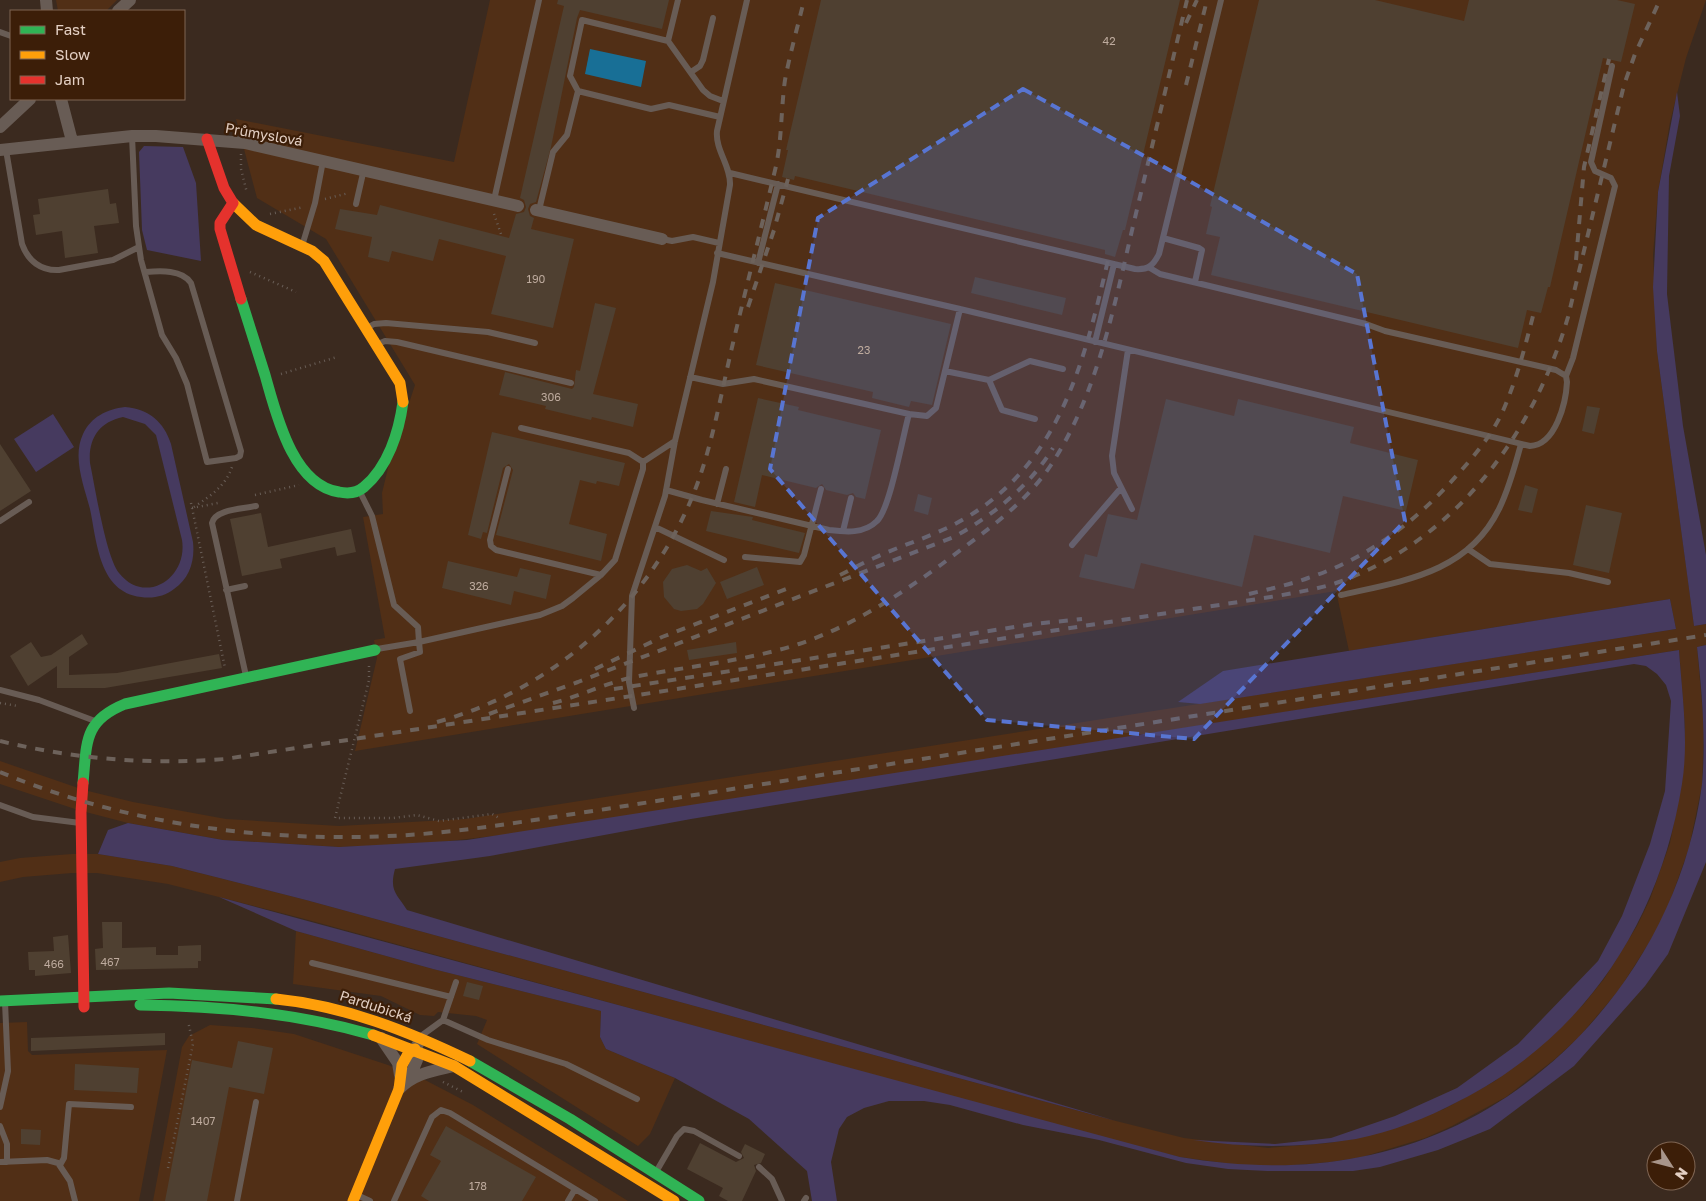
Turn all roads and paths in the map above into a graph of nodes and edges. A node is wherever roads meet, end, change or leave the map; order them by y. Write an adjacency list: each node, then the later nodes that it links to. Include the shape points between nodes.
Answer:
1 (130, 0): 6 (street)
2 (539, 0): 25 (lane)
3 (678, 0): 8 (lane)
4 (747, 0): 14 (lane)
5 (1221, 0): 30 (lane)
6 (119, 10)
7 (713, 18): 10 (lane, via 703,60)
8 (668, 41): 10 (lane); 11 (lane, via 582,20 570,76)
9 (1612, 66): 53 (lane, via 1591,162 1595,171 1611,178 1615,186 1574,358)
10 (691, 72): 14 (lane, via 706,93)
11 (578, 91): 15 (lane, via 651,109 669,105); 29 (lane, via 567,135 553,152)
12 (29, 100): 16 (street)
13 (61, 100): 19 (street)
14 (723, 101): 15 (lane)
15 (720, 117): 23 (lane, via 718,140)
16 (0, 126)
17 (132, 136): 18 (street, Průmyslová); 19 (street, Průmyslová); 33 (lane)
18 (207, 139): 21 (street, Průmyslová, via 245,143); 26 (street)
19 (72, 141): 20 (street, Průmyslová)
20 (3, 150): 33 (lane, via 22,244 34,263 59,270 113,260)
21 (323, 160): 22 (street, Průmyslová); 34 (lane)
22 (364, 169): 25 (street, Průmyslová); 27 (lane)
23 (730, 173): 24 (lane); 32 (lane, via 730,191)
24 (778, 184): 36 (lane); 37 (lane)
25 (494, 200): 28 (street, Průmyslová)
26 (233, 204): 34 (street, via 256,225); 68 (street, via 220,223 220,229 283,435 296,461 316,482 335,491)
27 (356, 204)
28 (518, 206)
29 (538, 210): 31 (street)
30 (1163, 238): 38 (lane, via 1159,254); 41 (lane, via 1202,250)
31 (662, 239): 32 (lane, via 676,241 693,237)
32 (719, 243): 35 (lane)
33 (140, 247): 40 (lane)
34 (302, 247): 44 (street, via 324,261)
35 (717, 253): 36 (lane); 54 (lane)
36 (758, 263): 43 (lane)
37 (1114, 264): 38 (lane); 45 (lane)
38 (1150, 268): 41 (lane, via 1160,274)
39 (241, 269): 42 (path)
40 (145, 272): 62 (lane, via 162,335 187,384 205,459 210,464); 62 (lane, via 171,273 186,277 191,282 241,451 240,456)
41 (1195, 282): 53 (lane, via 1385,331 1550,368)
42 (296, 292)
43 (960, 309): 45 (lane); 51 (lane)
44 (366, 328): 46 (lane, via 386,323 488,332); 47 (street)
45 (1096, 342): 48 (lane)
46 (535, 343)
47 (377, 346): 56 (lane, via 385,341 397,342); 68 (street, via 400,383 403,399 385,461 373,480)
48 (1128, 350): 61 (lane); 66 (lane, via 1112,456 1114,473)
49 (337, 357): 52 (path)
50 (1063, 369): 55 (lane, via 1030,361)
51 (946, 370): 55 (lane); 57 (lane, via 934,411 923,417)
52 (275, 375)
53 (1566, 376): 61 (lane, via 1567,390 1552,432 1536,446)
54 (690, 377): 57 (lane, via 723,384 754,379); 60 (lane)
55 (989, 380): 58 (lane, via 1002,410)
56 (571, 383)
57 (909, 414): 80 (lane, via 882,514 866,529)
58 (1035, 419)
59 (521, 428): 63 (lane, via 629,453)
60 (675, 442): 63 (lane); 69 (lane)
61 (1521, 444): 82 (lane, via 1499,510)
62 (232, 459): 75 (path, via 233,466 224,482)
63 (643, 462): 85 (lane, via 618,554)
64 (726, 468): 73 (lane)
65 (508, 469): 85 (lane, via 491,546 496,550)
66 (1121, 488): 76 (lane); 81 (lane)
67 (821, 489): 78 (lane)
68 (359, 490): 90 (lane, via 372,516 394,605 418,627)
69 (666, 490): 73 (lane); 79 (lane)
70 (851, 498): 80 (lane)
71 (30, 502): 77 (lane)
72 (192, 503): 75 (path)
73 (717, 504): 78 (lane)
74 (256, 506): 88 (lane, via 213,518 212,527)
75 (192, 508): 93 (path, via 225,669 219,675)
76 (1132, 509)
77 (0, 521)
78 (812, 526): 80 (lane); 83 (lane, via 800,562)
79 (656, 527): 84 (lane); 95 (lane, via 632,596 629,682)
80 (843, 531)
81 (1072, 545)
82 (1468, 549): 86 (lane, via 1490,564 1569,573); 89 (lane, via 1431,573)
83 (745, 557)
84 (724, 560)
85 (601, 575): 90 (lane, via 552,611)
86 (1608, 582)
87 (245, 586): 88 (lane)
88 (226, 590): 92 (lane)
89 (1341, 596)
90 (419, 642): 91 (lane); 96 (lane, via 420,652 400,659)
91 (373, 650): 92 (street); 99 (path, via 369,680 335,818 416,815 439,821 492,814)
92 (246, 677): 93 (street)
93 (218, 684): 97 (street, via 125,704 108,711)
94 (0, 690): 97 (lane)
95 (634, 708)
96 (410, 711)
97 (96, 721): 100 (street, via 87,739)
98 (0, 804): 100 (lane, via 33,817)
99 (500, 818)
100 (82, 823): 104 (street)
101 (312, 963): 103 (lane)
102 (456, 982): 103 (lane)
103 (451, 997): 107 (lane)
104 (84, 1002): 105 (street, Pardubická); 108 (street, Pardubická, via 188,992 283,1000 341,1010); 109 (street, Pardubická, via 284,1013 347,1026)
105 (3, 1006): 116 (lane, via 8,1071)
106 (187, 1016): 124 (path, via 193,1044)
107 (444, 1020): 108 (lane); 114 (lane, via 488,1040 566,1064)
108 (420, 1036): 110 (street); 125 (street, Pardubická, via 503,1079)
109 (382, 1038): 110 (street, Pardubická); 112 (street)
110 (415, 1049): 111 (street, Pardubická); 112 (street, via 417,1060)
111 (454, 1066): 112 (street); 126 (street, Pardubická)
112 (404, 1077): 113 (street)
113 (399, 1089): 128 (street)
114 (637, 1098)
115 (256, 1102): 130 (lane)
116 (0, 1107)
117 (130, 1107): 122 (lane, via 69,1104 64,1158)
118 (0, 1126): 121 (lane, via 7,1144)
119 (739, 1156): 125 (lane, via 694,1131 684,1129)
120 (0, 1162): 121 (lane)
121 (8, 1162): 122 (lane, via 47,1160)
122 (60, 1165): 129 (lane, via 70,1181)
123 (758, 1167): 137 (lane, via 772,1179)
124 (168, 1168)
125 (655, 1173): 126 (lane); 136 (street, Pardubická)
126 (651, 1186): 135 (street, Pardubická)
127 (575, 1189): 132 (lane, via 441,1110 432,1117); 133 (lane); 134 (lane)
128 (354, 1198): 131 (lane)
129 (75, 1201)
130 (237, 1201)
131 (370, 1201)
132 (394, 1201)
133 (568, 1201)
134 (596, 1201)
135 (674, 1201)
136 (699, 1201)
137 (782, 1201)

